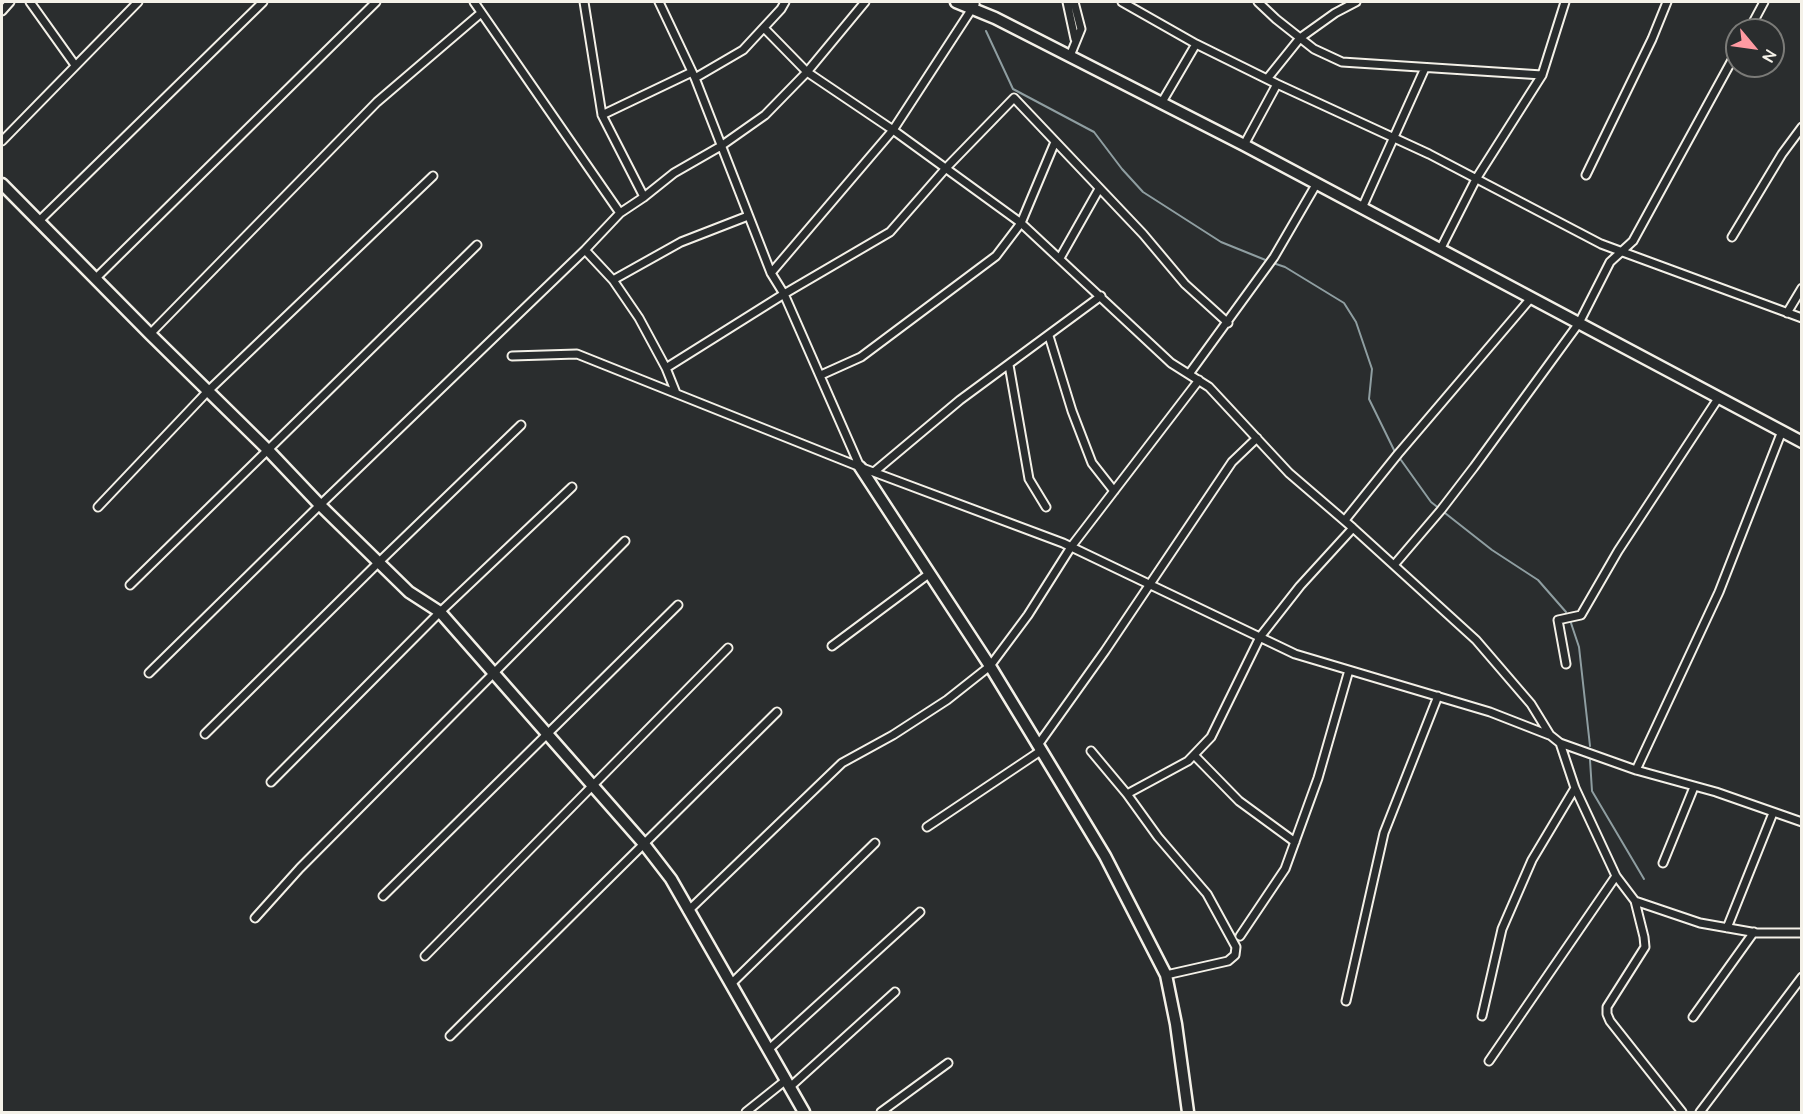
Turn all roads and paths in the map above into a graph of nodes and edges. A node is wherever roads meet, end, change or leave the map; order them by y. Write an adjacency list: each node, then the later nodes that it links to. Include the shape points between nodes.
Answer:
1 (10, 2): 21 (street)
2 (30, 2): 29 (street)
3 (138, 2): 29 (street)
4 (262, 2): 57 (street)
5 (376, 2): 66 (street)
6 (474, 2): 22 (street)
7 (584, 2): 38 (street)
8 (659, 2): 33 (street)
9 (785, 2): 24 (street)
10 (865, 2): 31 (street)
11 (956, 2): 20 (street)
12 (1068, 2): 26 (street)
13 (1074, 2): 26 (street, via 1081,29)
14 (1122, 2): 27 (street)
15 (1258, 2): 25 (street)
16 (1356, 2): 25 (street)
17 (1565, 2): 34 (street)
18 (1667, 2): 47 (street)
19 (1764, 2): 23 (street)
20 (973, 5): 28 (street); 40 (street)
21 (2, 11)
22 (481, 13): 55 (street); 76 (street, via 377,102)
23 (1755, 18)
24 (764, 28): 31 (street); 33 (street, via 743,50)
25 (1300, 38): 30 (street, via 1342,62); 35 (street)
26 (1075, 39): 28 (street)
27 (1197, 44): 35 (street); 37 (street)
28 (1070, 56): 37 (street)
29 (75, 65): 42 (street)
30 (1425, 68): 34 (street); 41 (street)
31 (807, 72): 40 (street); 45 (street, via 765,115)
32 (1725, 73): 63 (street, via 1633,241)
33 (694, 75): 38 (street); 45 (street)
34 (1542, 75): 49 (street)
35 (1267, 79): 36 (street)
36 (1277, 84): 41 (street); 44 (street)
37 (1162, 102): 44 (street)
38 (602, 115): 53 (street)
39 (1802, 127): 59 (street)
40 (893, 130): 46 (street); 65 (street)
41 (1394, 138): 49 (street); 54 (street)
42 (2, 141)
43 (1055, 142): 46 (street, via 1014,98); 52 (street); 58 (street)
44 (1244, 145): 50 (street)
45 (722, 147): 53 (street, via 674,172); 56 (street)
46 (946, 168): 58 (street); 69 (street, via 890,231)
47 (1586, 175)
48 (433, 176): 84 (street)
49 (1476, 179): 62 (street); 63 (street)
50 (1317, 183): 54 (street); 74 (street, via 1274,257)
51 (2, 184): 57 (street)
52 (1099, 189): 64 (street); 74 (street, via 1185,284)
53 (644, 197): 55 (street)
54 (1362, 208): 62 (street)
55 (620, 213): 61 (street)
56 (748, 216): 65 (street); 67 (street, via 681,242)
57 (39, 221): 66 (street)
58 (1021, 223): 64 (street); 82 (street, via 996,256 861,357)
59 (1732, 237)
60 (477, 245): 91 (street)
61 (585, 250): 67 (street); 96 (street)
62 (1440, 250): 71 (street)
63 (1620, 252): 72 (street); 75 (street, via 1610,262)
64 (1060, 258): 70 (street)
65 (771, 273): 69 (street)
66 (96, 278): 76 (street)
67 (613, 280): 80 (street)
68 (1802, 288): 72 (street)
69 (784, 294): 80 (street); 82 (street)
70 (1101, 296): 77 (street); 81 (street, via 1172,363)
71 (1531, 298): 75 (street); 99 (street)
72 (1787, 313): 73 (street)
73 (1802, 318)
74 (1228, 323): 81 (street)
75 (1579, 323): 86 (street); 104 (street, via 1448,501)
76 (150, 334): 84 (street)
77 (1049, 336): 79 (street); 95 (street, via 1092,463)
78 (512, 356): 85 (street, via 577,354)
79 (1009, 365): 93 (street, via 960,400); 98 (street, via 1029,480)
80 (666, 368): 85 (street)
81 (1189, 374): 83 (street)
82 (820, 375): 92 (street)
83 (1199, 380): 89 (street); 95 (street)
84 (208, 391): 91 (street); 97 (street)
85 (676, 393): 92 (street)
86 (1719, 397): 88 (street); 113 (street, via 1581,615 1558,620)
87 (521, 425): 103 (street)
88 (1782, 431): 90 (street); 127 (street, via 1719,592)
89 (1257, 438): 99 (street, via 1289,473); 106 (street, via 1232,462)
90 (1802, 442)
91 (267, 449): 96 (street); 107 (street)
92 (860, 467): 93 (street); 105 (street)
93 (874, 472): 102 (street)
94 (572, 487): 109 (street)
95 (1114, 491): 102 (street)
96 (320, 505): 103 (street); 116 (street)
97 (98, 507)
98 (1046, 507)
99 (1345, 520): 100 (street)
100 (1353, 528): 104 (street); 110 (street)
101 (625, 541): 117 (street)
102 (1071, 547): 106 (street); 114 (street)
103 (379, 562): 109 (street, via 409,592); 120 (street)
104 (1394, 565): 122 (street, via 1476,640 1531,704)
105 (930, 573): 111 (street); 114 (street)
106 (1150, 584): 110 (street); 124 (street)
107 (130, 585)
108 (678, 605): 121 (street)
109 (440, 612): 117 (street); 128 (street)
110 (1260, 637): 115 (street, via 1295,654); 126 (street, via 1211,737)
111 (832, 646)
112 (728, 648): 129 (street)
113 (1566, 664)
114 (990, 666): 124 (street); 143 (street, via 947,700 842,762)
115 (1349, 670): 118 (street); 136 (street)
116 (149, 673)
117 (493, 673): 121 (street); 145 (street)
118 (1438, 696): 122 (street); 155 (street, via 1384,833)
119 (777, 712): 138 (street)
120 (205, 734)
121 (547, 734): 129 (street); 141 (street)
122 (1550, 735): 123 (street)
123 (1560, 743): 127 (street); 131 (street)
124 (1040, 748): 135 (street); 151 (street, via 1105,856)
125 (1091, 751): 132 (street)
126 (1194, 755): 132 (street); 136 (street, via 1239,801)
127 (1636, 770): 130 (street)
128 (271, 782)
129 (592, 785): 138 (street); 150 (street)
130 (1694, 787): 133 (street); 139 (street)
131 (1575, 788): 140 (street); 156 (street, via 1532,860 1502,929)
132 (1127, 794): 151 (street, via 1206,894 1236,947 1235,955 1228,961)
133 (1773, 813): 134 (street); 146 (street)
134 (1802, 822)
135 (927, 827)
136 (1295, 842): 149 (street, via 1285,869)
137 (875, 843): 153 (street)
138 (644, 844): 143 (street); 158 (street)
139 (1663, 863)
140 (1616, 876): 142 (street); 160 (street)
141 (383, 896)
142 (1635, 901): 146 (street); 167 (street, via 1644,947 1607,1007 1607,1014)
143 (688, 911): 153 (street)
144 (920, 912): 159 (street)
145 (255, 918)
146 (1727, 928): 147 (street)
147 (1754, 932): 148 (street); 157 (street)
148 (1802, 933)
149 (1240, 936)
150 (425, 956)
151 (1166, 975): 166 (street)
152 (1802, 977): 168 (street)
153 (731, 984): 159 (street)
154 (896, 992): 162 (street)
155 (1346, 1001)
156 (1482, 1016)
157 (1694, 1017)
158 (450, 1036)
159 (768, 1050): 162 (street)
160 (1489, 1061)
161 (948, 1063): 165 (street)
162 (788, 1084): 163 (street); 164 (street)
163 (746, 1113)
164 (804, 1113)
165 (881, 1113)
166 (1188, 1113)
167 (1682, 1113)
168 (1700, 1113)

